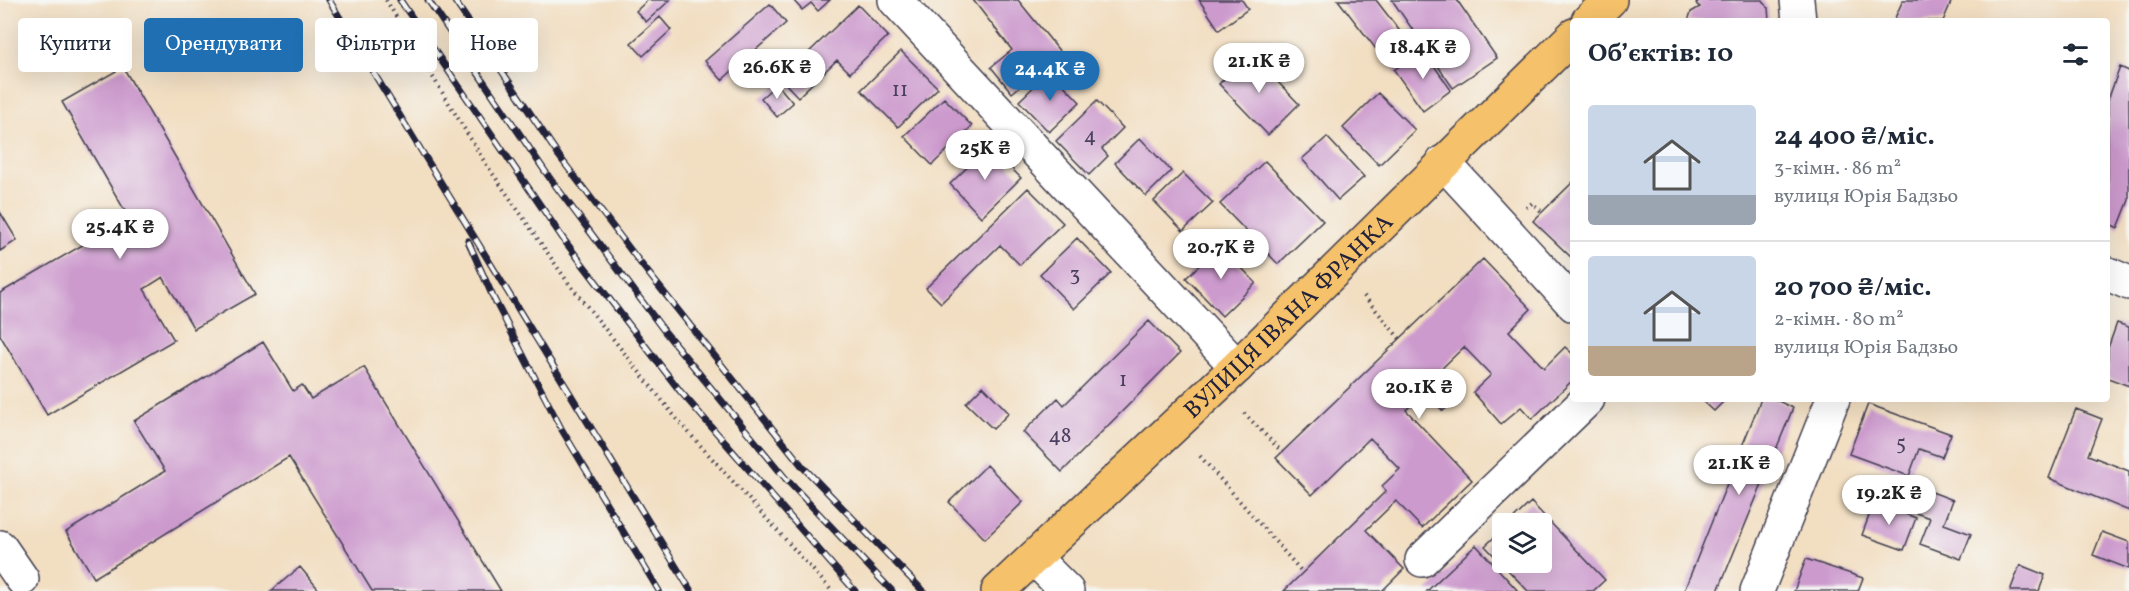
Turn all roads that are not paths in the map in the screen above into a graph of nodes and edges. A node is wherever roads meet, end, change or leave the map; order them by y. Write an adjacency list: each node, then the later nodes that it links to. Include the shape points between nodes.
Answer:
1 (895, 0): 11 (street)
2 (1610, 0): 4 (main road)
3 (1797, 0): 5 (street)
4 (1591, 18)
5 (1799, 18)
6 (1570, 39): 7 (main road, ВУЛИЦЯ ІВАНА ФРАНКА)
7 (1443, 162): 10 (street); 11 (main road, ВУЛИЦЯ ІВАНА ФРАНКА)
8 (2110, 275): 9 (street)
9 (2129, 283)
10 (1570, 301)
11 (1237, 367): 15 (main road, ВУЛИЦЯ ІВАНА ФРАНКА)
12 (1585, 402): 16 (street)
13 (1832, 402): 20 (street)
14 (0, 547): 17 (street)
15 (1034, 558): 18 (main road, ВУЛИЦЯ ІВАНА ФРАНКА); 19 (street)
16 (1422, 560)
17 (22, 579)
18 (998, 591)
19 (1067, 591)
20 (1757, 591)

